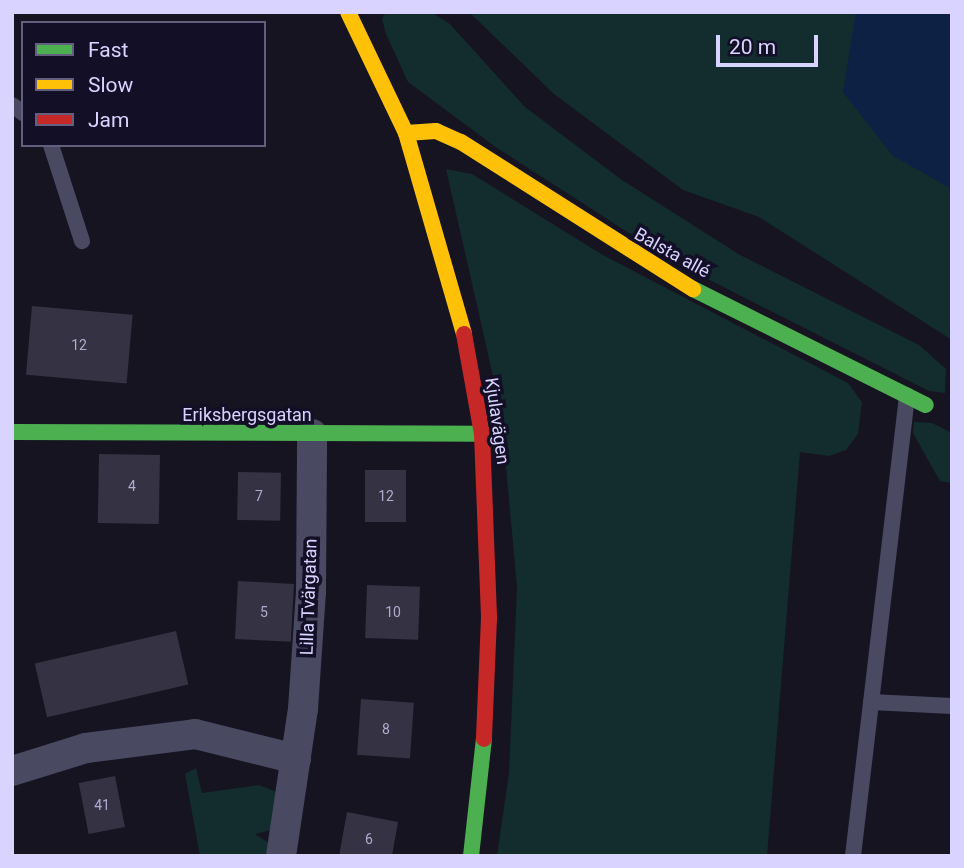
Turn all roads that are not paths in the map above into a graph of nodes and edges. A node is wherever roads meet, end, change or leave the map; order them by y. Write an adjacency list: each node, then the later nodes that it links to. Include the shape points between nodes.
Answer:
1 (348, 12): 2 (street, Kjulavägen)
2 (406, 133): 5 (street, Balsta allé, via 436,131 461,142 672,278); 8 (street, Kjulavägen, via 463,328)
3 (52, 147): 4 (lane)
4 (82, 241)
5 (907, 395): 6 (street, Balsta allé); 10 (lane)
6 (926, 405)
7 (12, 432): 9 (street, Eriksbergsgatan)
8 (482, 434): 9 (street, Eriksbergsgatan); 15 (street, Kjulavägen, via 489,618 483,752)
9 (312, 435): 12 (street, Lilla Tvärgatan, via 311,592)
10 (871, 702): 11 (lane); 16 (lane)
11 (952, 706)
12 (296, 759): 13 (street, via 195,734 86,748); 14 (street, Lilla Tvärgatan)
13 (12, 771)
14 (281, 856)
15 (471, 856)
16 (853, 856)

